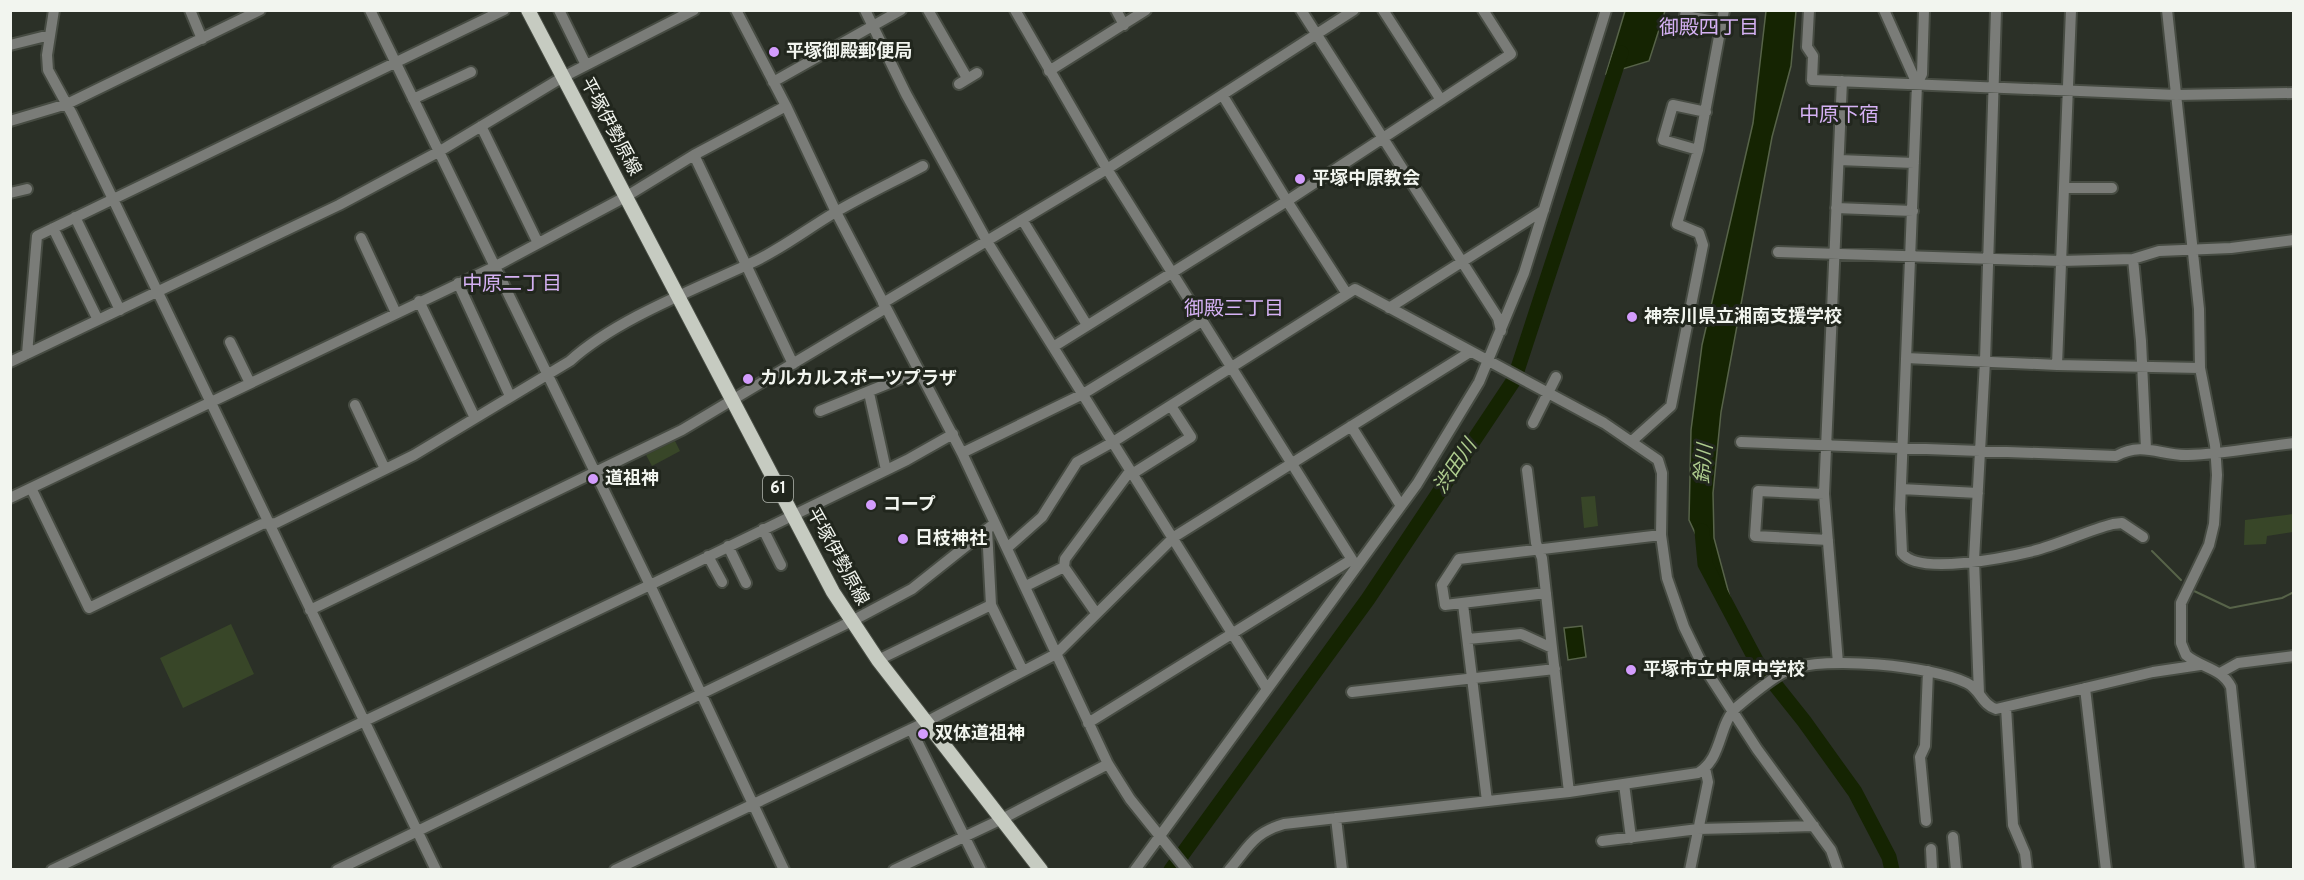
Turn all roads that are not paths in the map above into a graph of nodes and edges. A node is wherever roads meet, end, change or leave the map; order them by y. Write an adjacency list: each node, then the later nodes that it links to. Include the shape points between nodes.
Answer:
1 (54, 10): 34 (street)
2 (190, 10): 35 (street)
3 (260, 10): 29 (street)
4 (370, 10): 37 (street)
5 (504, 10): 37 (street)
6 (528, 10): 43 (main road, 平塚伊勢原線 / 61)
7 (559, 10): 39 (street)
8 (694, 10): 39 (street)
9 (736, 10): 46 (street)
10 (865, 10): 32 (street)
11 (901, 10): 32 (street)
12 (928, 10): 44 (street)
13 (1015, 10): 41 (street)
14 (1116, 10): 31 (street)
15 (1146, 10): 31 (street)
16 (1301, 10): 33 (street)
17 (1354, 10): 33 (street)
18 (1383, 10): 54 (street)
19 (1483, 10): 54 (street, via 1511,54)
20 (1606, 10): 76 (street)
21 (1686, 10): 30 (street, via 1685,16)
22 (1724, 10): 30 (street)
23 (1809, 10): 45 (street, via 1807,47 1814,56 1812,80)
24 (1884, 10): 47 (street)
25 (1924, 10): 47 (street, via 1922,74)
26 (1996, 10): 48 (street)
27 (2071, 10): 49 (street)
28 (2168, 10): 51 (street)
29 (241, 15): 35 (street)
30 (1722, 22): 38 (street)
31 (1124, 25): 41 (street)
32 (873, 27): 46 (street); 85 (street)
33 (1316, 35): 52 (street); 60 (street)
34 (50, 36): 36 (street); 55 (street, via 48,70)
35 (202, 39): 55 (street)
36 (10, 45)
37 (394, 62): 53 (street); 73 (street)
38 (1716, 64): 40 (street); 57 (street)
39 (586, 65): 43 (street)
40 (1727, 66)
41 (1049, 71): 67 (street)
42 (471, 72): 53 (street)
43 (563, 77): 59 (street); 72 (main road, 平塚伊勢原線 / 61)
44 (968, 78)
45 (1842, 81): 47 (street); 64 (street)
46 (774, 82): 56 (street)
47 (1917, 84): 48 (street); 65 (street)
48 (1994, 87): 49 (street); 90 (street)
49 (2068, 90): 51 (street); 68 (street)
50 (2294, 93): 51 (street)
51 (2176, 95): 86 (street)
52 (1223, 96): 67 (street); 74 (street)
53 (413, 99): 62 (street)
54 (1441, 100): 60 (street)
55 (67, 104): 58 (street); 73 (street)
56 (786, 106): 63 (street); 78 (street)
57 (1706, 112): 61 (street); 61 (street, via 1673,105 1663,140)
58 (10, 121)
59 (481, 126): 62 (street); 84 (street)
60 (1383, 139): 74 (street); 92 (street)
61 (1698, 150): 140 (street, via 1677,224 1699,233 1703,245 1671,406)
62 (440, 151): 95 (street); 98 (street, via 339,205)
63 (693, 156): 72 (street); 94 (street)
64 (1839, 160): 65 (street); 75 (street)
65 (1914, 163): 77 (street)
66 (923, 166): 78 (street)
67 (1107, 169): 80 (street); 96 (street)
68 (2064, 188): 69 (street); 93 (street)
69 (2112, 188)
70 (27, 189): 71 (street)
71 (10, 193)
72 (627, 196): 84 (street); 100 (main road, 平塚伊勢原線 / 61)
73 (113, 199): 79 (street); 98 (street)
74 (1287, 201): 96 (street); 99 (street)
75 (1836, 208): 77 (street); 88 (street)
76 (1544, 210): 92 (street); 109 (street)
77 (1913, 211): 89 (street)
78 (836, 212): 94 (street); 102 (street)
79 (75, 217): 81 (street); 104 (street)
80 (1023, 221): 85 (street); 108 (street)
81 (53, 228): 106 (street); 113 (street, via 37,236)
82 (361, 238): 105 (street)
83 (2294, 240): 86 (street)
84 (538, 243): 95 (street)
85 (988, 243): 102 (street); 111 (street)
86 (2193, 250): 91 (street, via 2159,251); 121 (street)
87 (1778, 252): 88 (street)
88 (1834, 255): 89 (street); 144 (street)
89 (1910, 256): 90 (street); 114 (street)
90 (1989, 259): 93 (street); 115 (street)
91 (2133, 259): 93 (street); 120 (street)
92 (1461, 260): 103 (street); 109 (street, via 1498,318)
93 (2061, 261): 119 (street)
94 (744, 265): 100 (street); 118 (street)
95 (494, 267): 97 (street); 124 (street)
96 (1171, 273): 107 (street); 108 (street)
97 (458, 283): 101 (street); 130 (street)
98 (157, 292): 104 (street); 132 (street)
99 (1347, 294): 103 (street, via 1356,289); 122 (street)
100 (679, 296): 124 (street, via 632,320); 131 (main road, 平塚伊勢原線 / 61)
101 (419, 301): 105 (street); 136 (street)
102 (885, 306): 118 (street); 123 (street)
103 (1389, 308): 112 (street)
104 (120, 310): 106 (street)
105 (396, 313): 126 (street)
106 (98, 320): 113 (street)
107 (1202, 321): 122 (street); 129 (street)
108 (1087, 325): 111 (street)
109 (1501, 331): 117 (street)
110 (230, 342): 126 (street)
111 (1053, 346): 129 (street)
112 (1470, 352): 117 (street); 138 (street)
113 (27, 354): 116 (street)
114 (1906, 358): 115 (street); 145 (street)
115 (1985, 361): 119 (street); 147 (street)
116 (10, 362)
117 (1488, 362): 127 (street); 161 (street)
118 (793, 364): 131 (street)
119 (2057, 365): 120 (street)
120 (2142, 368): 121 (street); 146 (street)
121 (2200, 368): 148 (street)
122 (1231, 369): 134 (street); 150 (street)
123 (919, 371): 128 (street); 139 (street)
124 (546, 375): 130 (street); 155 (street)
125 (1556, 377): 127 (street)
126 (250, 382): 132 (street)
127 (1547, 392): 137 (street); 140 (street)
128 (869, 393): 135 (street); 152 (street)
129 (1083, 394): 141 (street); 149 (street)
130 (510, 396): 136 (street)
131 (732, 401): 155 (street); 162 (main road, 平塚伊勢原線 / 61)
132 (210, 402): 156 (street); 163 (street)
133 (355, 405): 151 (street)
134 (1171, 406): 141 (street); 154 (street, via 1191,437)
135 (820, 411)
136 (475, 418): 151 (street)
137 (1533, 423)
138 (1351, 426): 150 (street); 161 (street)
139 (953, 434): 149 (street); 152 (street)
140 (1632, 441): 166 (street, via 1658,460 1662,472)
141 (1113, 442): 154 (street); 171 (street, via 1077,462 1042,517)
142 (1741, 442): 144 (street)
143 (2294, 443): 148 (street)
144 (1826, 445): 145 (street); 159 (street)
145 (1903, 448): 147 (street); 157 (street)
146 (2146, 449): 147 (street, via 2116,456); 148 (street, via 2187,455)
147 (1981, 450): 158 (street)
148 (2216, 451): 195 (street, via 2214,524 2179,616 2186,655)
149 (962, 453): 164 (street)
150 (1291, 464): 167 (street); 175 (street)
151 (385, 469): 163 (street, via 276,523)
152 (886, 470): 162 (street)
153 (1527, 470): 172 (street)
154 (1131, 472): 167 (street); 177 (street, via 1065,559)
155 (593, 473): 180 (street); 185 (street)
156 (31, 488): 160 (street); 163 (street, via 89,608)
157 (1901, 489): 158 (street); 174 (street, via 1899,539 1904,557 1922,564)
158 (1978, 493): 174 (street)
159 (1824, 494): 169 (street); 169 (street, via 1758,491 1755,536)
160 (10, 498)
161 (1401, 506): 175 (street)
162 (793, 515): 165 (street); 187 (main road, 平塚伊勢原線 / 61)
163 (268, 522): 185 (street)
164 (991, 526): 171 (street); 184 (street); 187 (street, via 912,589)
165 (763, 529): 170 (street); 176 (street)
166 (1660, 535): 172 (street); 207 (street, via 1667,578 1683,627 1702,664)
167 (1174, 537): 186 (street); 188 (street)
168 (2143, 537): 174 (street, via 2122,524 2113,524 2035,550)
169 (1828, 540): 194 (street)
170 (728, 546): 173 (street); 179 (street)
171 (1007, 548): 181 (street)
172 (1539, 550): 182 (street); 183 (street, via 1459,559 1442,585 1445,605)
173 (708, 556): 178 (street); 180 (street)
174 (1974, 560): 205 (street)
175 (1354, 563): 188 (street); 202 (street)
176 (781, 565)
177 (1064, 567): 181 (street); 186 (street)
178 (722, 582)
179 (746, 583)
180 (650, 585): 204 (street); 208 (street)
181 (1026, 586): 191 (street)
182 (1546, 593): 183 (street); 190 (street)
183 (1463, 603): 189 (street)
184 (991, 605): 193 (street); 197 (street)
185 (310, 610): 208 (street)
186 (1096, 613): 191 (street)
187 (852, 621): 193 (main road, 平塚伊勢原線 / 61); 204 (street)
188 (1233, 634): 202 (street); 210 (street)
189 (1468, 639): 190 (street, via 1521,634); 200 (street)
190 (1552, 648): 196 (street)
191 (1056, 654): 197 (street); 210 (street)
192 (2294, 656): 199 (street, via 2238,663)
193 (878, 660): 209 (main road, 平塚伊勢原線 / 61)
194 (1838, 663): 198 (street, via 1897,665); 207 (street, via 1790,669)
195 (2200, 664): 199 (street); 201 (street)
196 (1556, 669): 200 (street); 215 (street)
197 (1023, 671): 209 (street)
198 (1928, 671): 205 (street, via 1968,683); 220 (street, via 1920,757)
199 (2220, 672): 248 (street, via 2231,687)
200 (1473, 679): 203 (street); 216 (street)
201 (2085, 688): 206 (street); 247 (street)
202 (1267, 689): 225 (street)
203 (1352, 693)
204 (699, 694): 217 (street); 223 (street)
205 (1978, 694): 206 (street, via 1988,707)
206 (2006, 707): 246 (street, via 2013,825 2025,853)
207 (1734, 710): 213 (street); 221 (street, via 1756,749)
208 (365, 722): 223 (street); 230 (street)
209 (926, 722): 211 (street); 219 (main road, 平塚伊勢原線 / 61)
210 (1088, 723): 212 (street)
211 (911, 729): 217 (street); 224 (street)
212 (1108, 764): 219 (street); 225 (street)
213 (1706, 768): 214 (street, via 1688,776); 222 (street, via 1708,782)
214 (1624, 784): 215 (street); 227 (street)
215 (1569, 792): 216 (street)
216 (1487, 801): 218 (street)
217 (751, 804): 233 (street); 234 (street)
218 (1336, 818): 240 (street, via 1269,828 1254,837); 241 (street)
219 (1002, 819): 224 (street); 237 (main road, 平塚伊勢原線 / 61)
220 (1926, 821)
221 (1814, 826): 222 (street); 243 (street, via 1831,850)
222 (1698, 829): 227 (street); 242 (street)
223 (417, 830): 231 (street); 232 (street)
224 (965, 835): 235 (street); 236 (street)
225 (1160, 836): 238 (street); 239 (street)
226 (1953, 837): 245 (street)
227 (1631, 838): 228 (street)
228 (1602, 842)
229 (1931, 849): 244 (street)
230 (58, 868)
231 (337, 870)
232 (436, 870)
233 (615, 870)
234 (784, 870)
235 (894, 870)
236 (981, 870)
237 (1041, 870)
238 (1135, 870)
239 (1187, 870)
240 (1229, 870)
241 (1342, 870)
242 (1690, 870)
243 (1838, 870)
244 (1932, 870)
245 (1956, 870)
246 (2026, 870)
247 (2106, 870)
248 (2250, 870)

